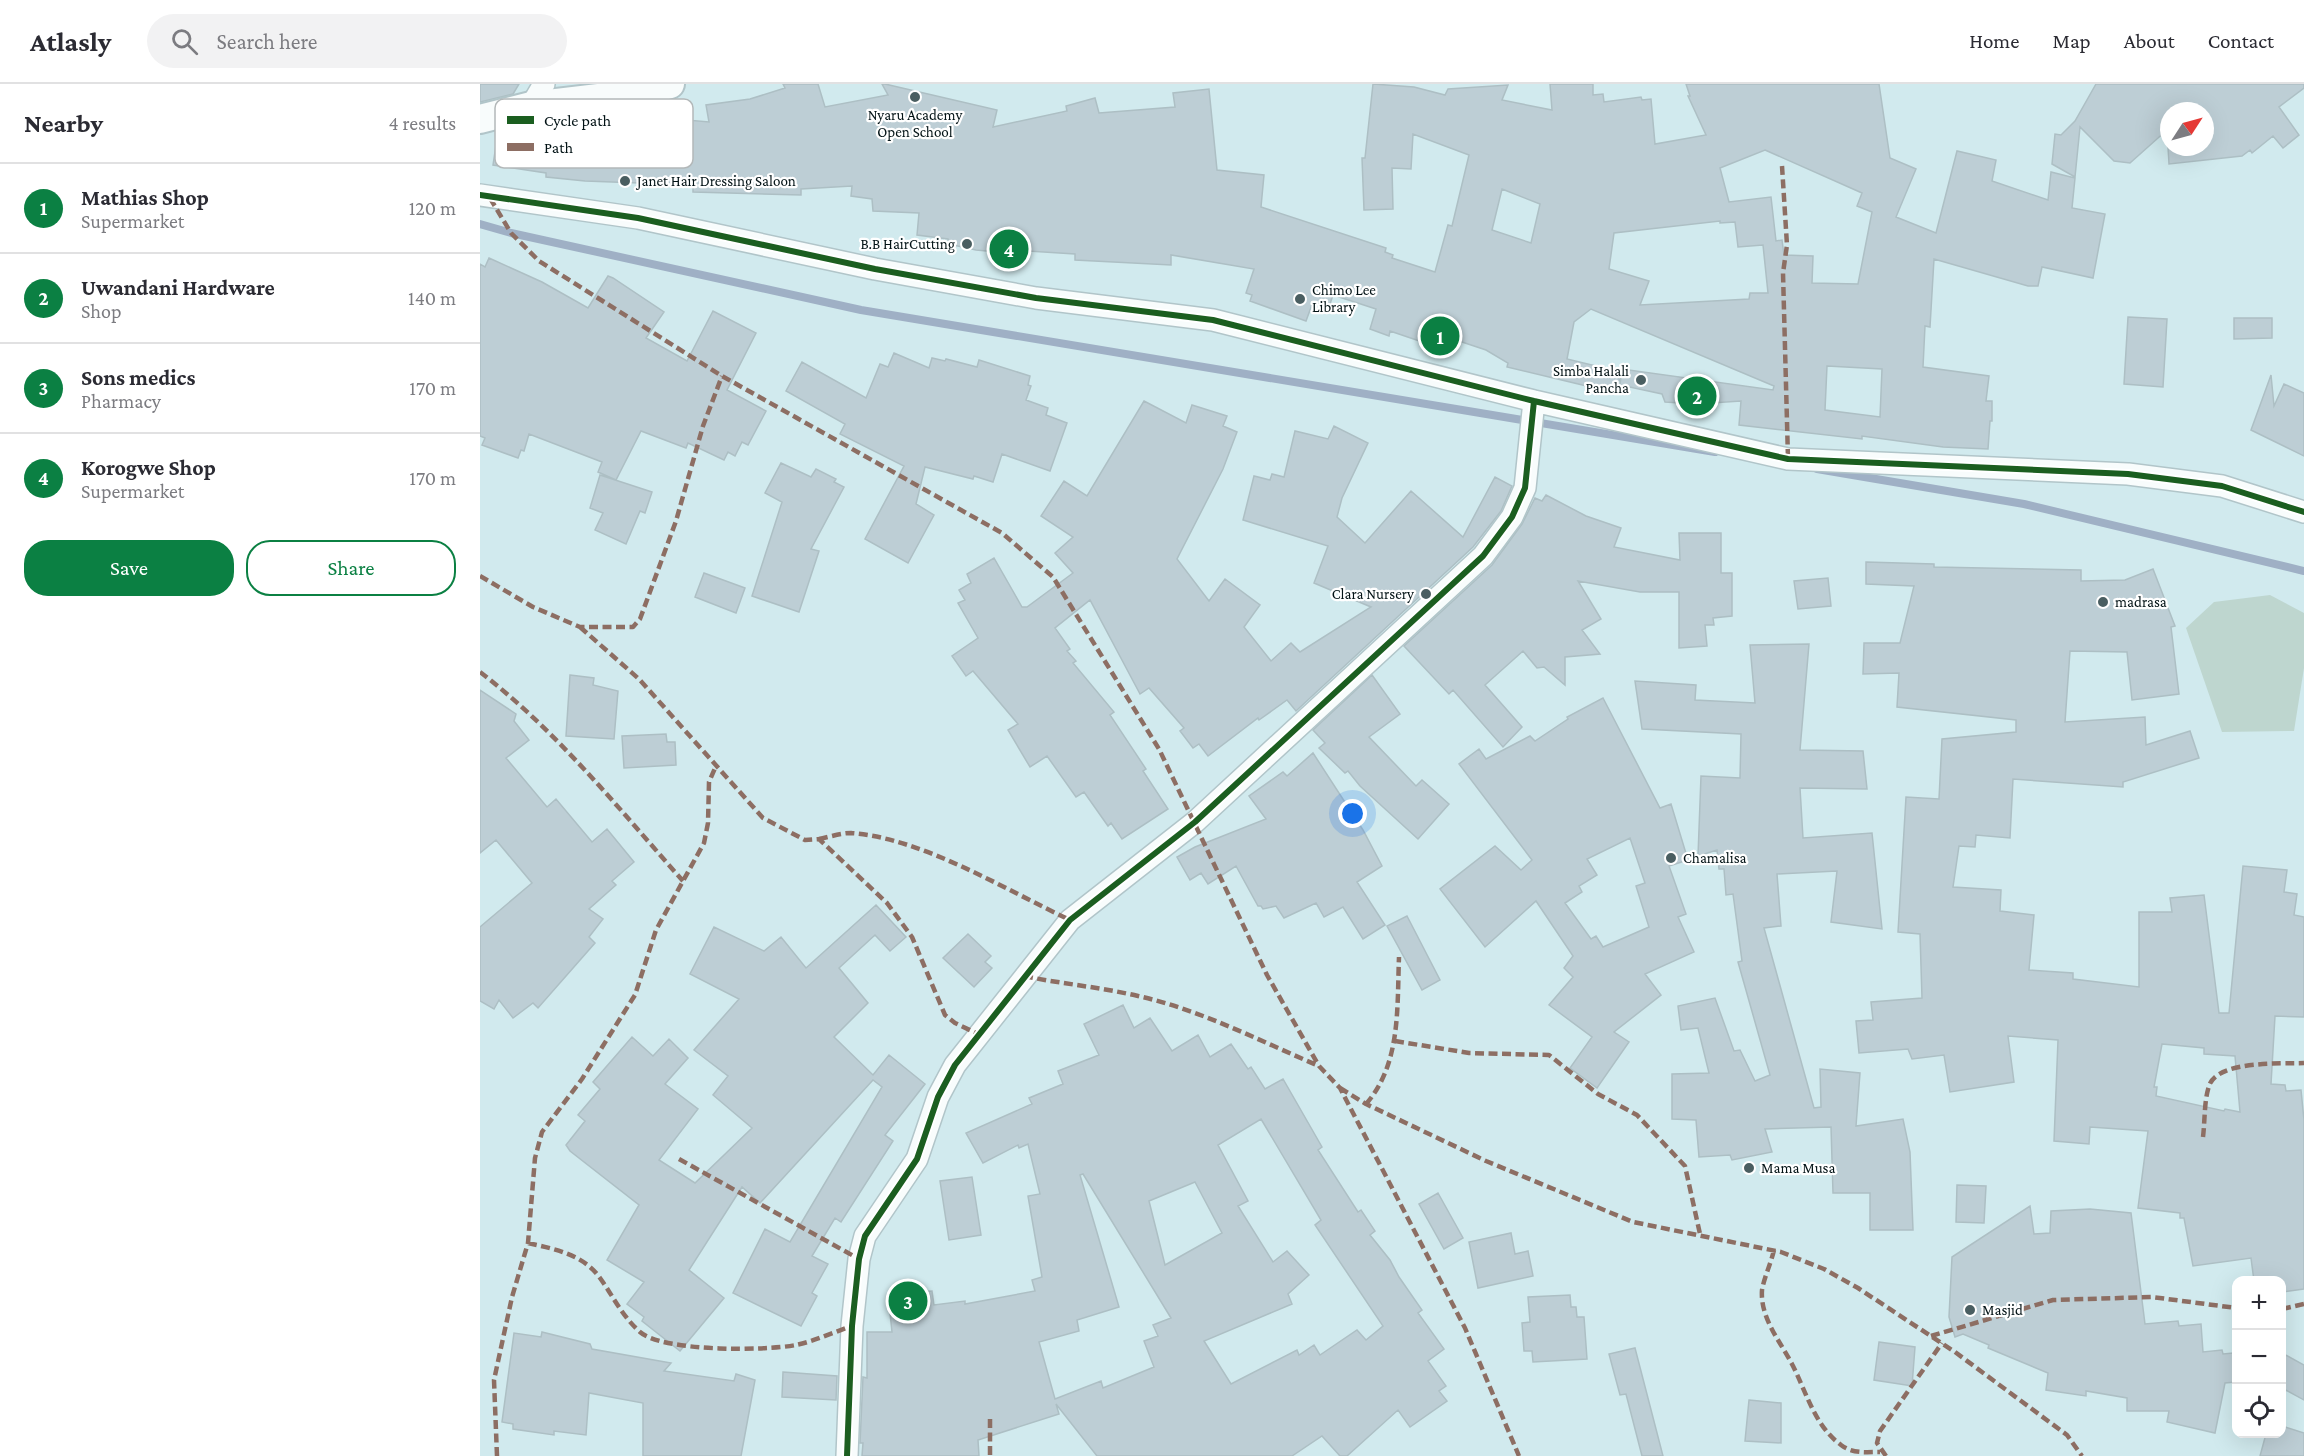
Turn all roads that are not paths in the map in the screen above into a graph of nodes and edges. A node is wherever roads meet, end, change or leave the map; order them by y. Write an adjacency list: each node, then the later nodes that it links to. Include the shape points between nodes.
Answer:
1 (670, 84): 2 (street, via 640,93)
2 (538, 95)
3 (495, 113): 4 (street)
4 (480, 119)
5 (480, 195): 6 (street, via 638,218 876,269 1036,298 1213,320)
6 (1534, 400): 7 (street, via 1788,459 2128,474 2222,486); 8 (street, via 1525,488 1512,517 1483,556 1195,822 1070,920 955,1065 938,1097 917,1159 865,1236 852,1326)
7 (2304, 512)
8 (847, 1456)

